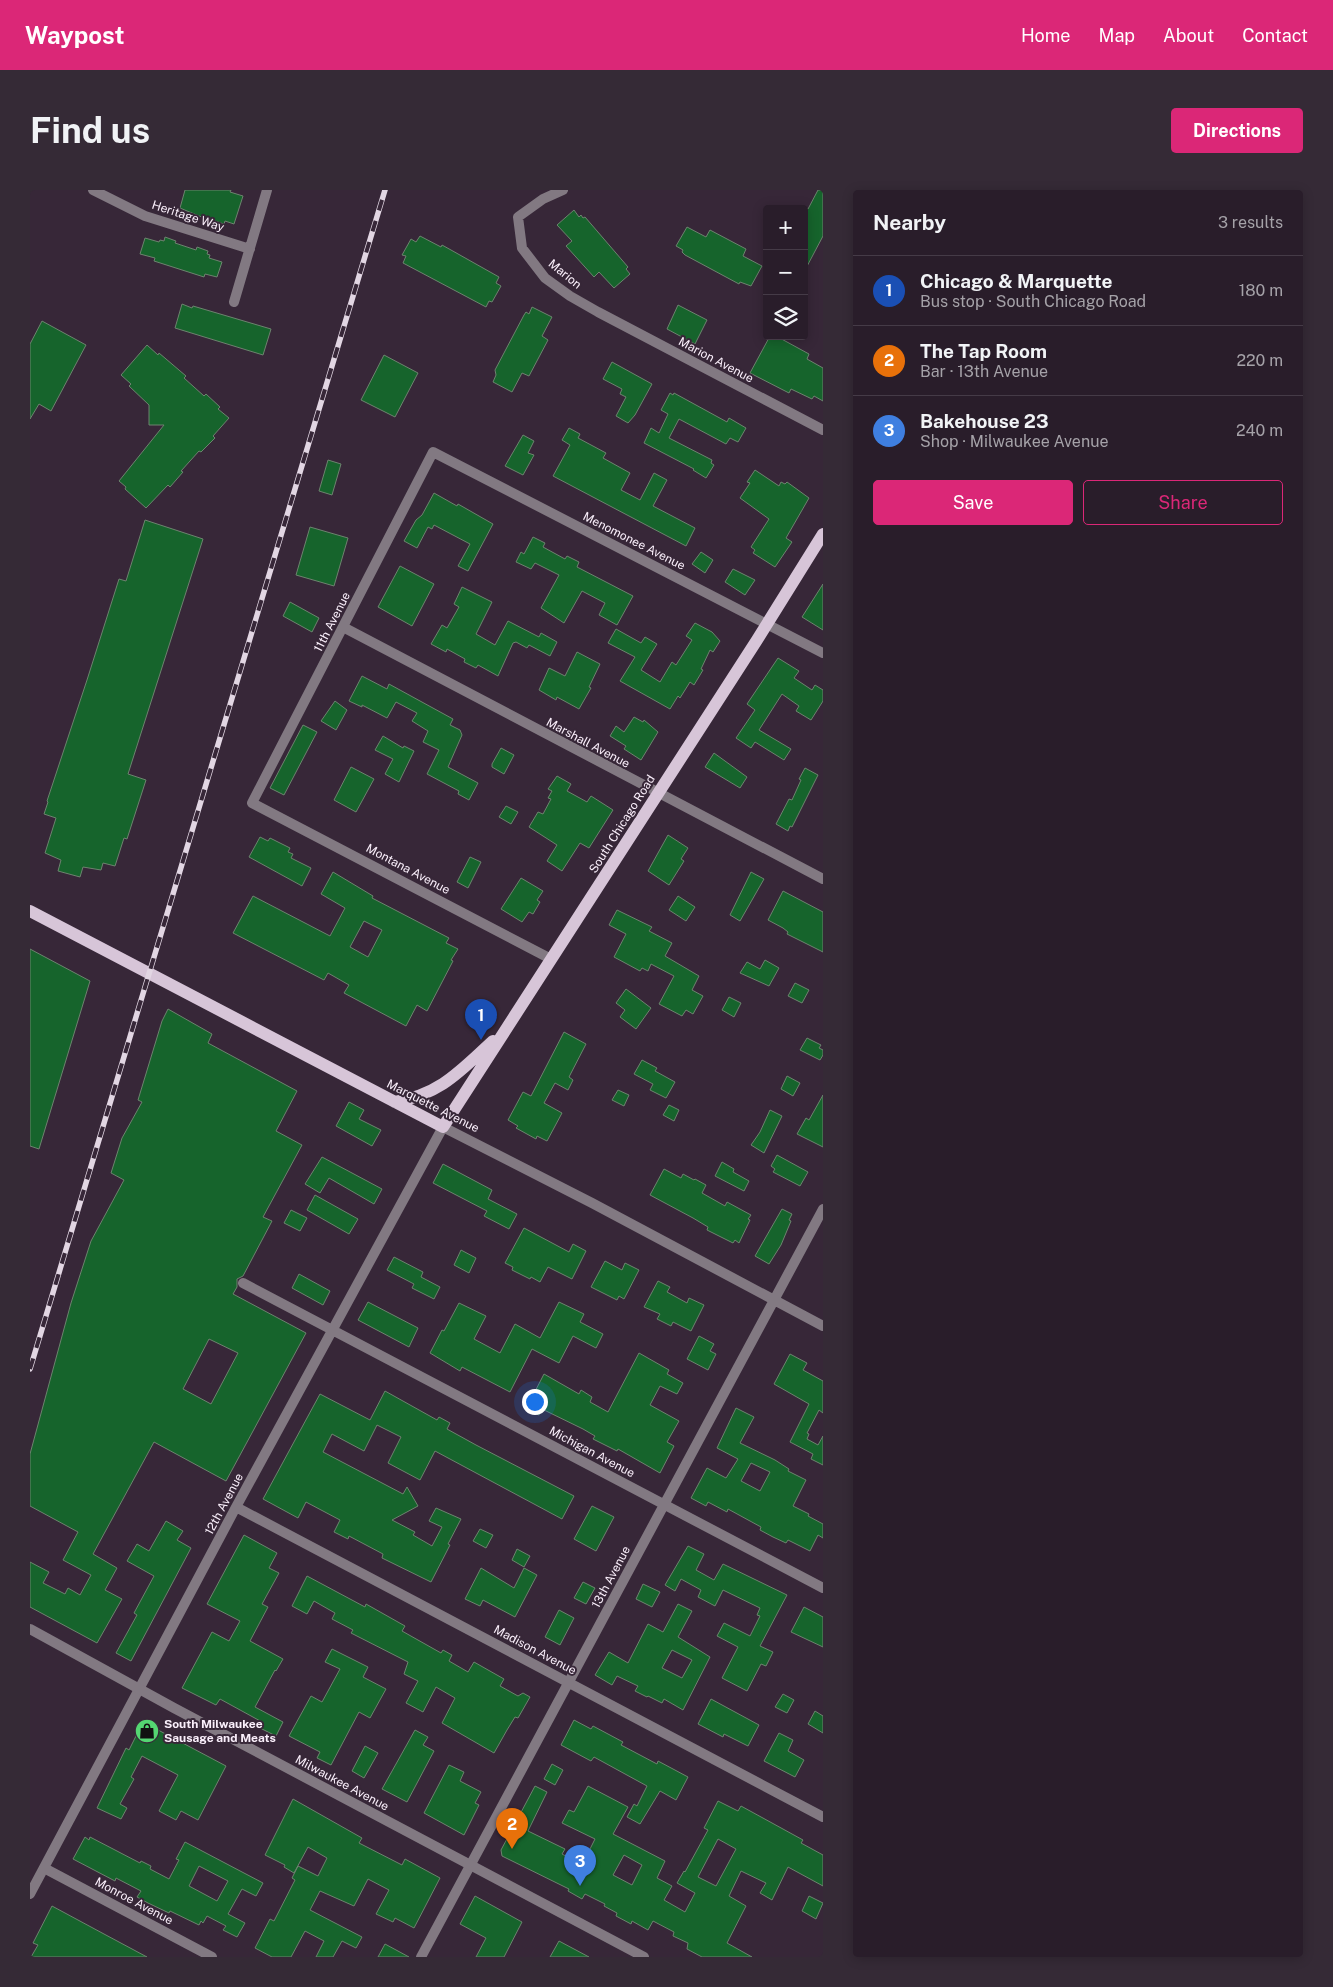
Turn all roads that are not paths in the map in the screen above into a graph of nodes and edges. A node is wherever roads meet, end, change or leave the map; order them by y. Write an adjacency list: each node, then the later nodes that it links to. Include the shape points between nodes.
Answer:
1 (93, 190): 4 (street, Heritage Way, via 145,216)
2 (267, 190): 4 (street)
3 (563, 190): 6 (street, Marion, via 543,199 518,217 522,248 545,278)
4 (250, 249): 5 (street)
5 (234, 302)
6 (598, 312): 7 (street, Marion Avenue)
7 (823, 430)
8 (433, 452): 10 (street, Menomonee Avenue); 11 (street, 11th Avenue)
9 (823, 534): 10 (main road, South Chicago Road)
10 (768, 624): 12 (street, Menomonee Avenue); 13 (main road, South Chicago Road)
11 (343, 627): 13 (street, Marshall Avenue); 14 (street, 11th Avenue)
12 (823, 653)
13 (657, 793): 15 (street, Marshall Avenue); 17 (main road, South Chicago Road)
14 (252, 803): 17 (street, Montana Avenue)
15 (823, 879)
16 (30, 912): 19 (main road, Marquette Avenue)
17 (551, 958): 18 (main road, South Chicago Road)
18 (506, 1029): 19 (main road, via 448,1082 426,1094); 20 (main road, South Chicago Road)
19 (395, 1102): 20 (main road, Marquette Avenue)
20 (443, 1127): 23 (street, Marquette Avenue); 25 (street, 12th Avenue)
21 (823, 1209): 23 (street, 13th Avenue)
22 (243, 1284): 25 (street, Michigan Avenue)
23 (774, 1300): 24 (street, Marquette Avenue); 26 (street, 13th Avenue)
24 (823, 1326)
25 (332, 1329): 26 (street, Michigan Avenue); 27 (street, 12th Avenue)
26 (664, 1504): 28 (street, Michigan Avenue); 30 (street, 13th Avenue)
27 (236, 1506): 30 (street, Madison Avenue); 31 (street, 12th Avenue)
28 (823, 1588)
29 (30, 1629): 31 (street, Milwaukee Avenue)
30 (568, 1682): 32 (street, Madison Avenue); 33 (street, 13th Avenue)
31 (140, 1689): 33 (street, Milwaukee Avenue); 34 (street, 12th Avenue)
32 (823, 1817)
33 (470, 1865): 37 (street, 13th Avenue); 38 (street, Milwaukee Avenue)
34 (44, 1868): 35 (street, 12th Avenue); 36 (street, Monroe Avenue)
35 (30, 1894)
36 (212, 1957)
37 (420, 1957)
38 (644, 1957)

